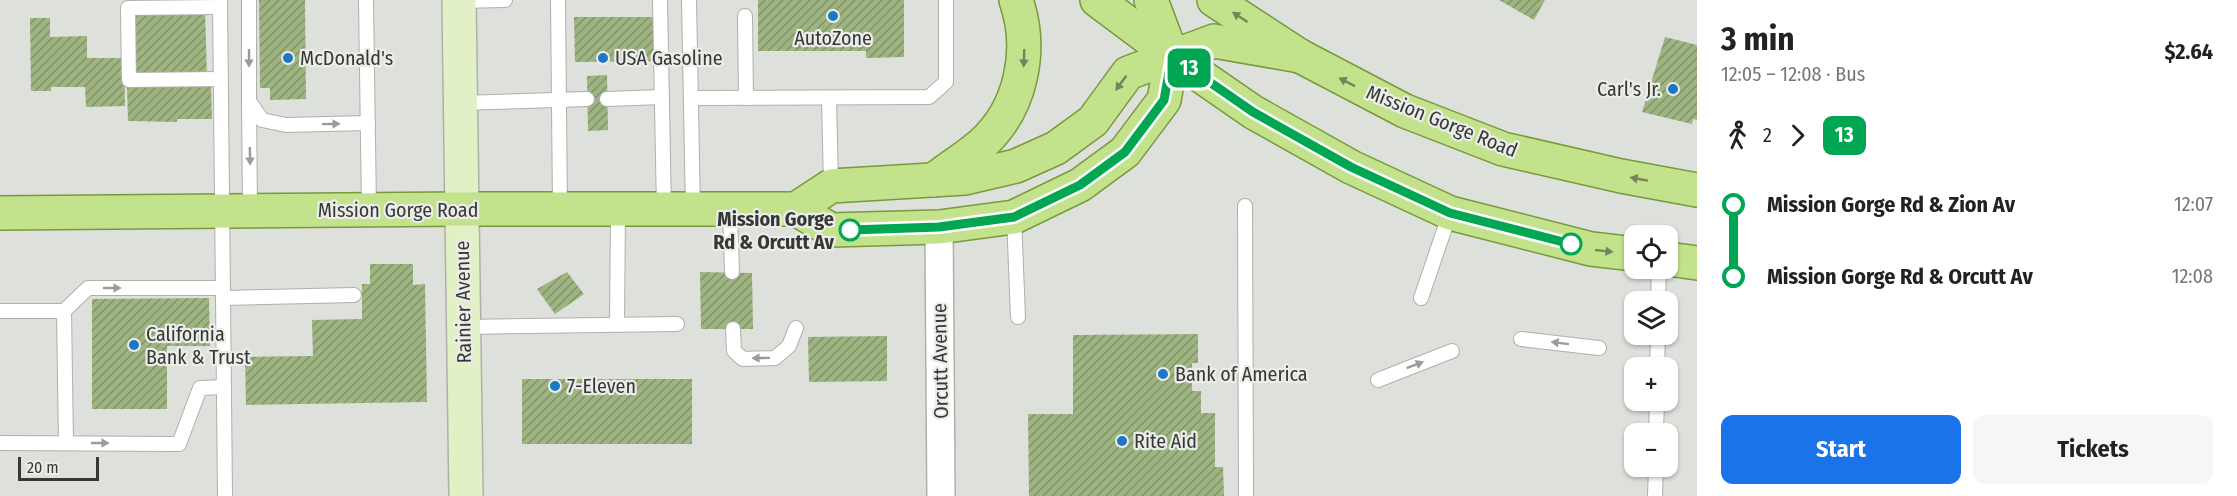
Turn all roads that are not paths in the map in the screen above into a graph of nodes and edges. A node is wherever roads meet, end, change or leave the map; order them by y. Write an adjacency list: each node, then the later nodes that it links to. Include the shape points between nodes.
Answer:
1 (249, 0): 25 (lane, one-way to 25)
2 (366, 0): 27 (lane)
3 (459, 0): 4 (lane); 26 (street, Rainier Avenue)
4 (505, 0)
5 (558, 0): 24 (lane)
6 (660, 0): 18 (lane)
7 (689, 0): 19 (lane)
8 (946, 0): 23 (lane, via 944,87 917,98)
9 (1016, 0): 28 (main road, one-way to 28, via 1025,54 1014,99 983,144)
10 (1097, 0): 15 (main road)
11 (1151, 0): 15 (main road)
12 (1214, 0): 16 (main road, one-way to 12)
13 (220, 4): 17 (lane); 17 (lane, via 128,8 129,80)
14 (745, 16): 20 (lane)
15 (1172, 56): 16 (main road, via 1214,40); 28 (main road, one-way to 28, via 1128,73 1094,121 1056,148 1016,166 965,178); 41 (main road, via 1253,112 1331,156); 42 (main road, via 1164,100 1125,152 1080,185)
16 (1300, 56): 30 (main road, Mission Gorge Road, one-way to 16, via 1503,149 1406,111)
17 (221, 79): 37 (lane)
18 (662, 97): 22 (lane); 38 (lane)
19 (691, 98): 20 (lane); 38 (lane)
20 (746, 98): 23 (lane)
21 (587, 99): 24 (lane)
22 (608, 99)
23 (829, 99): 29 (lane)
24 (559, 100): 26 (lane); 35 (lane)
25 (249, 101): 27 (lane, one-way to 27, via 262,120 274,124); 37 (lane, one-way to 37)
26 (460, 103): 32 (street, Rainier Avenue)
27 (368, 123): 34 (lane)
28 (933, 180): 29 (main road)
29 (831, 186): 33 (main road)
30 (1697, 190)
31 (1245, 206): 70 (lane)
32 (462, 209): 34 (main road, Mission Gorge Road); 35 (main road, Mission Gorge Road); 56 (street, Rainier Avenue)
33 (796, 209): 39 (main road, Mission Gorge Road); 43 (main road, via 831,230)
34 (369, 210): 37 (main road, Mission Gorge Road)
35 (560, 210): 36 (main road, Mission Gorge Road)
36 (618, 210): 38 (main road, Mission Gorge Road); 54 (lane)
37 (236, 211): 40 (main road, Mission Gorge Road); 48 (lane)
38 (678, 211): 39 (main road, Mission Gorge Road)
39 (730, 211): 47 (lane)
40 (0, 213)
41 (1450, 213): 44 (main road, one-way to 44, via 1591,249); 50 (lane)
42 (1014, 217): 43 (main road); 53 (lane)
43 (939, 227): 69 (street, Orcutt Avenue)
44 (1624, 253)
45 (1678, 260): 46 (main road)
46 (1697, 263)
47 (732, 272)
48 (223, 293): 49 (lane); 52 (lane, one-way to 48, via 88,288); 63 (lane)
49 (354, 295)
50 (1421, 298)
51 (0, 311): 52 (lane)
52 (64, 311): 65 (lane)
53 (1017, 317)
54 (617, 324): 55 (lane); 56 (lane)
55 (677, 324)
56 (463, 327): 68 (street, Rainier Avenue)
57 (796, 328): 58 (lane, one-way to 58, via 789,345 775,358 743,359 734,351)
58 (733, 329)
59 (1521, 339): 60 (lane, one-way to 59)
60 (1599, 348)
61 (1452, 351): 62 (lane, one-way to 61)
62 (1378, 380)
63 (224, 387): 65 (lane, one-way to 63, via 179,444 200,388); 67 (lane)
64 (0, 443): 65 (lane)
65 (66, 443)
66 (1656, 477): 71 (lane)
67 (225, 496)
68 (466, 496)
69 (941, 496)
70 (1246, 496)
71 (1655, 496)

